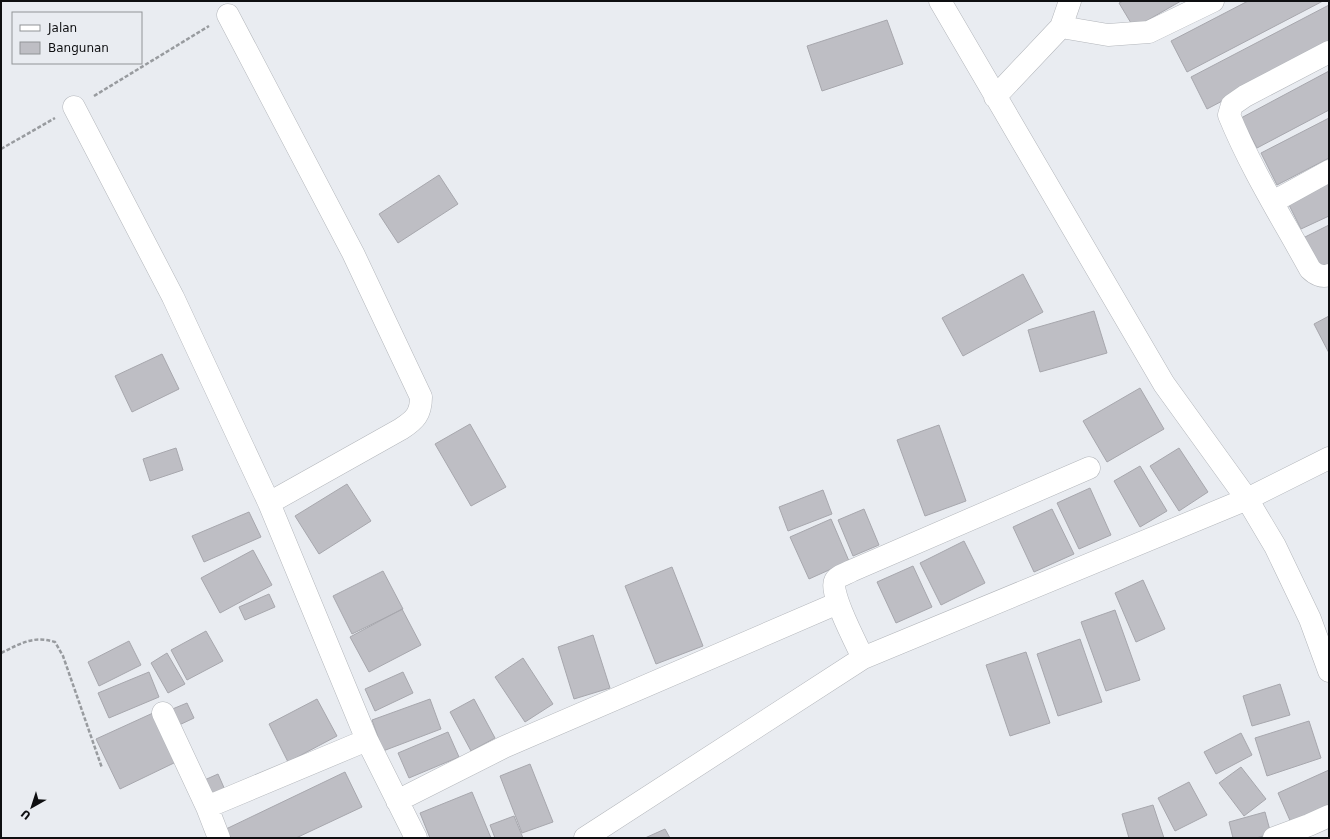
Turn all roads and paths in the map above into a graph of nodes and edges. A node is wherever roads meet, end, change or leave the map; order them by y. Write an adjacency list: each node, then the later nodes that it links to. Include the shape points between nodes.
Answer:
1 (940, 1): 7 (street)
2 (1070, 1): 5 (street)
3 (1213, 1): 5 (street, via 1148,32 1108,35)
4 (228, 15): 8 (path); 16 (street, via 353,254 421,397 419,412 401,430)
5 (1061, 27): 7 (street)
6 (1329, 52): 11 (street, via 1232,105 1229,115 1234,128)
7 (995, 97): 15 (street, via 1164,384)
8 (74, 107): 9 (path); 16 (street, via 173,297)
9 (1, 149)
10 (1329, 171): 11 (street)
11 (1273, 202): 12 (street, via 1310,269 1321,276)
12 (1329, 275)
13 (1329, 458): 15 (street)
14 (1089, 468): 17 (street, via 840,576 834,582)
15 (1247, 498): 19 (street); 20 (street, via 1275,546 1310,619)
16 (269, 503): 22 (street)
17 (838, 603): 19 (street); 24 (street, via 504,747)
18 (1, 653): 23 (path, via 34,639 55,642 63,656)
19 (863, 658): 29 (street)
20 (1329, 671)
21 (163, 713): 25 (street)
22 (367, 740): 24 (street); 25 (street)
23 (102, 768)
24 (397, 801): 28 (street)
25 (207, 807): 27 (street)
26 (1329, 816): 30 (street)
27 (219, 838)
28 (416, 838)
29 (585, 838)
30 (1274, 838)

